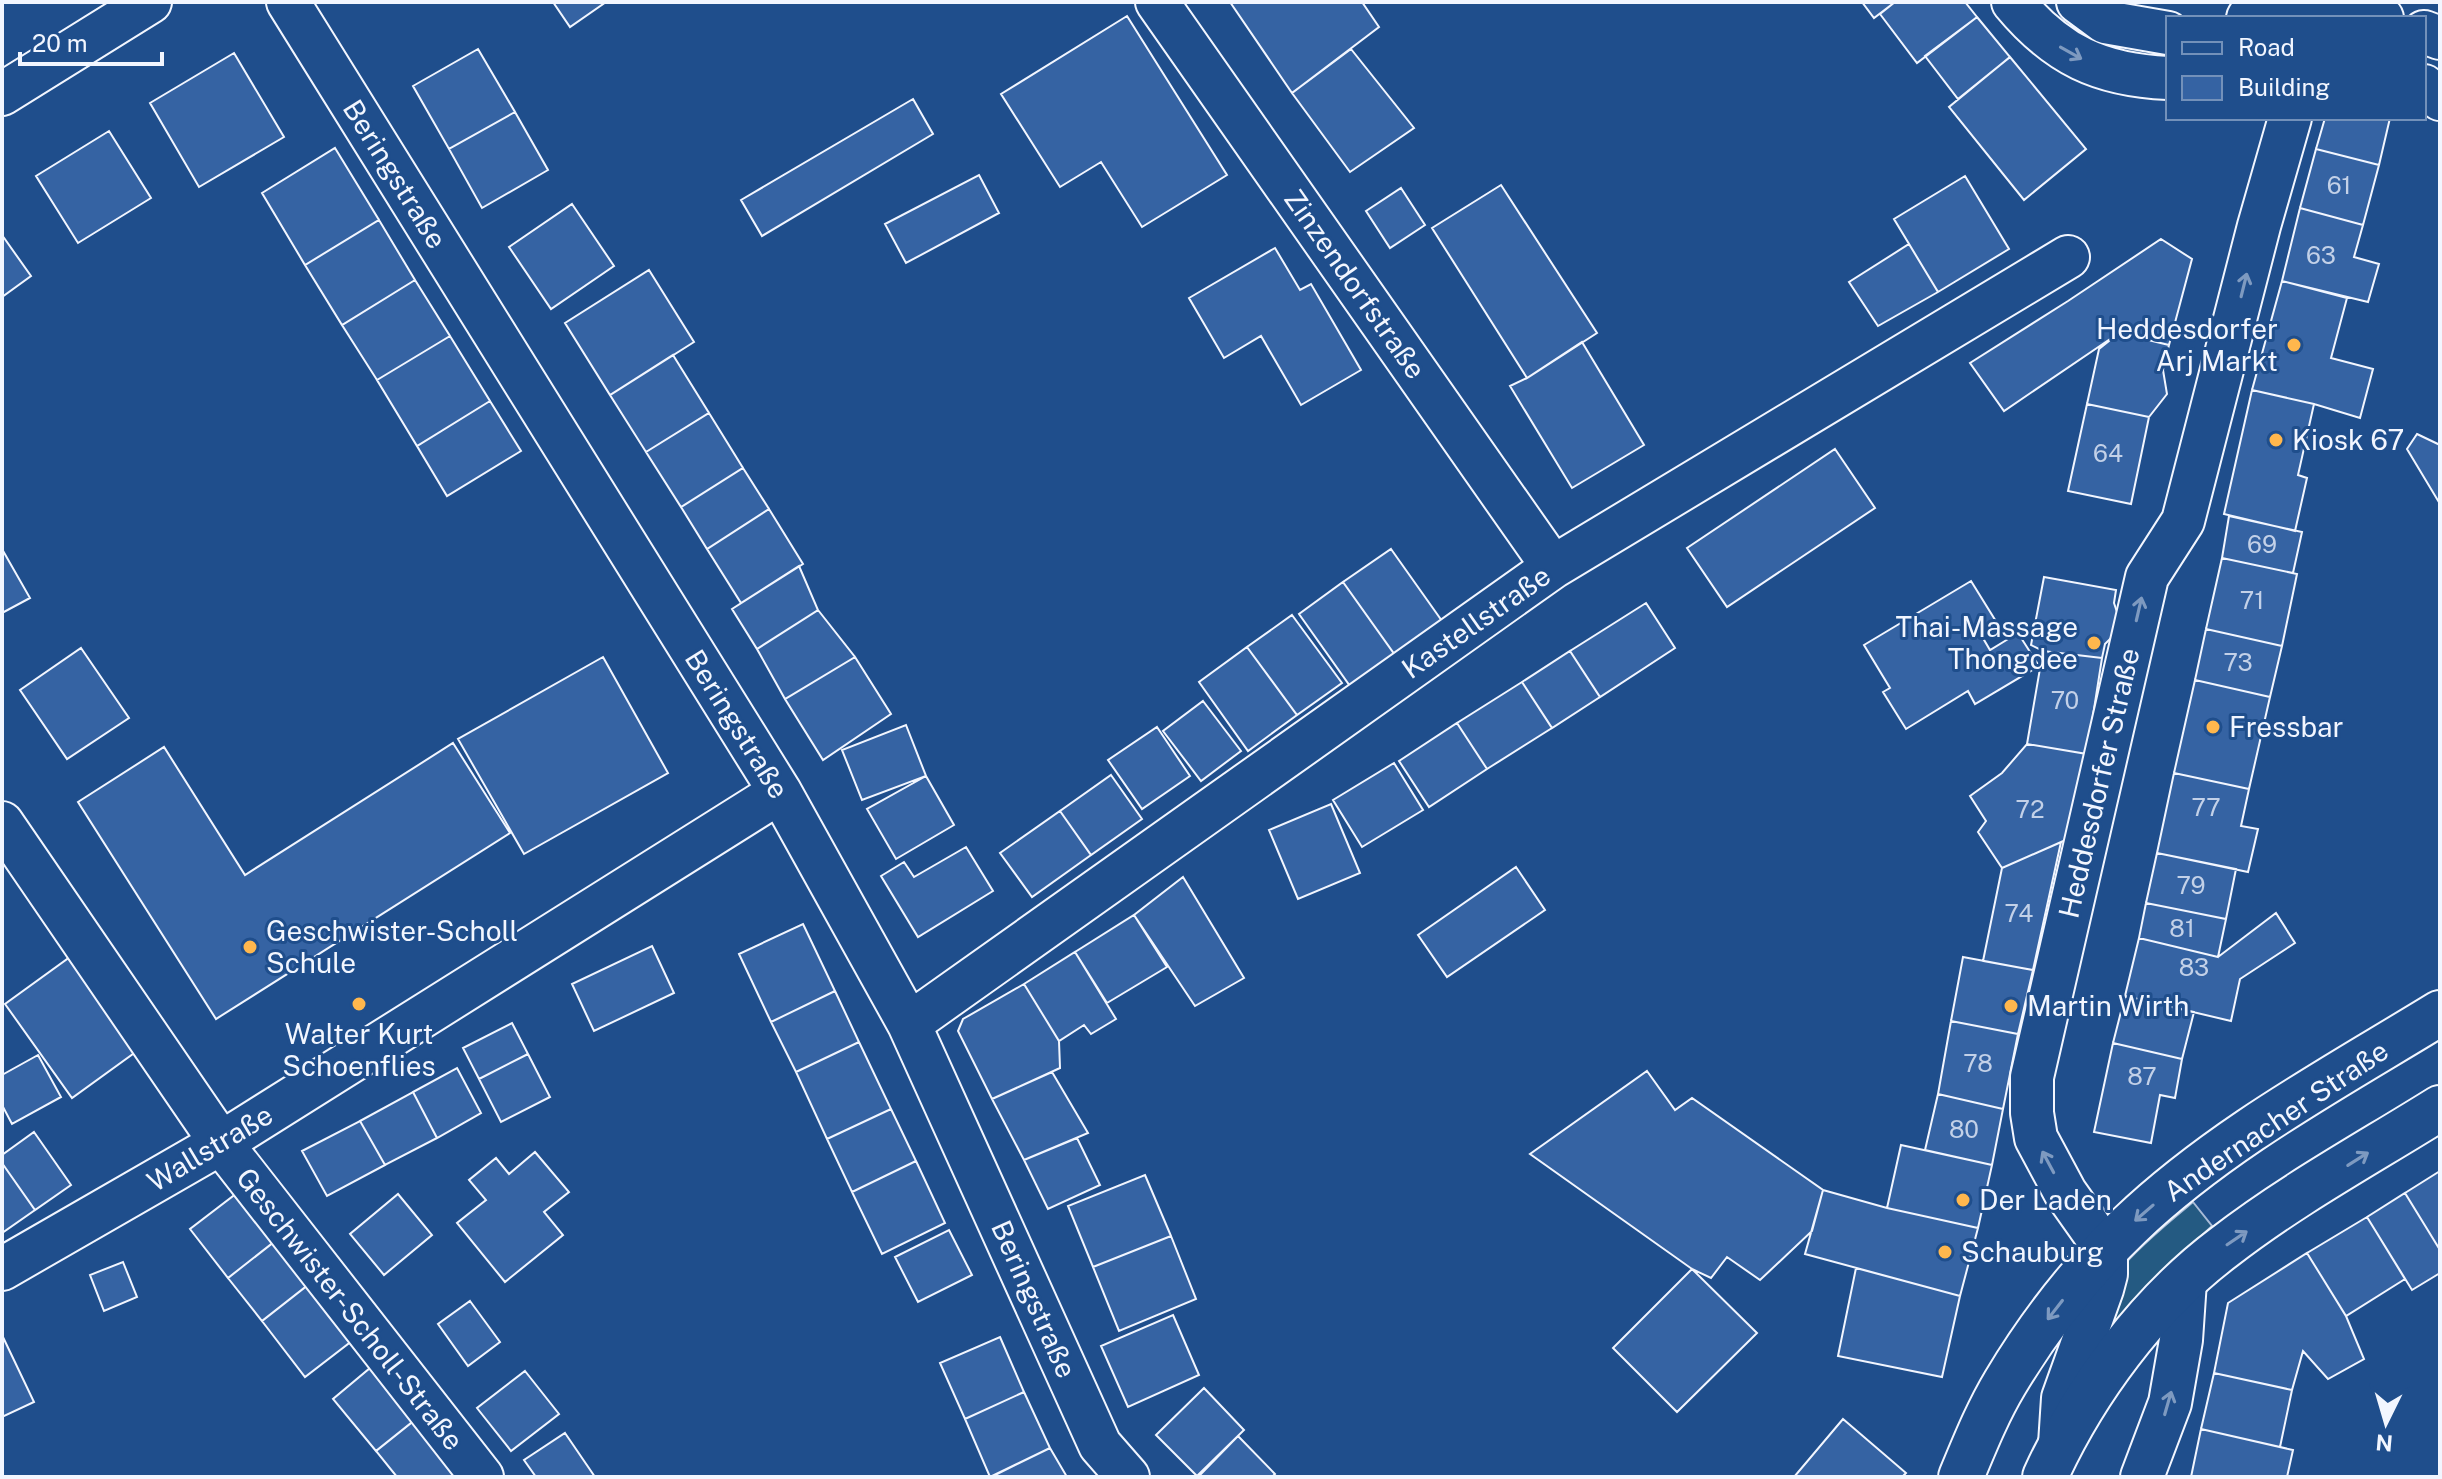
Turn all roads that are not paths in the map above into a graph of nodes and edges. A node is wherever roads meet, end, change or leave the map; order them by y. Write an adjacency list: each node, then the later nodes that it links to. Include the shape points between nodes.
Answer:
1 (150, 2): 10 (street)
2 (288, 2): 14 (street, Beringstraße)
3 (1157, 2): 13 (street, Zinzendorfstraße)
4 (2013, 2): 9 (street, one-way to 9, via 2060,47 2090,64 2131,76)
5 (2078, 2): 8 (street, via 2105,22)
6 (2308, 13): 7 (street)
7 (2352, 16)
8 (2166, 33)
9 (2166, 78)
10 (2, 94)
11 (2289, 120): 20 (street, Heddesdorfer Straße, one-way to 11, via 2065,1192 2036,1138 2032,1077 2147,577 2183,521)
12 (2068, 257): 13 (street, Kastellstraße)
13 (1553, 567): 17 (street, Kastellstraße)
14 (780, 792): 17 (street, Beringstraße); 19 (street, Wallstraße)
15 (2, 823): 19 (street, Geschwister-Scholl-Straße)
16 (2440, 1013): 20 (street, Andernacher Straße, one-way to 20, via 2273,1116 2157,1202)
17 (909, 1024): 25 (street, Beringstraße, via 1100,1445)
18 (2440, 1108): 22 (street, one-way to 18, via 2240,1235)
19 (221, 1143): 21 (street, Wallstraße); 24 (street, Geschwister-Scholl-Straße)
20 (2106, 1250): 23 (street, via 2106,1274 2063,1398); 26 (street, Andernacher Straße, one-way to 26, via 2010,1375)
21 (2, 1269)
22 (2185, 1281): 23 (street, via 2121,1352 2080,1408); 27 (street, one-way to 22, via 2170,1403)
23 (2052, 1460)
24 (482, 1477)
25 (1128, 1477)
26 (1961, 1477)
27 (2142, 1477)

